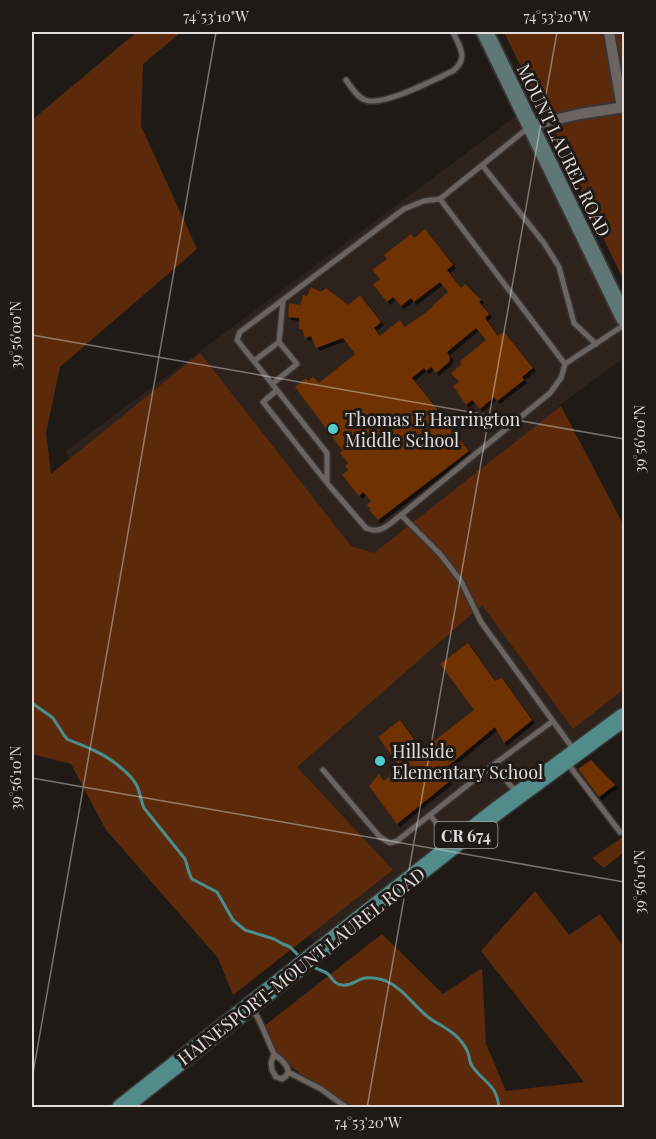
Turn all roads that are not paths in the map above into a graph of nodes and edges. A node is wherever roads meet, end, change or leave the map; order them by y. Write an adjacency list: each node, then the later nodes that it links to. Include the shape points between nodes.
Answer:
1 (453, 32): 4 (lane, via 463,55 453,71 403,93 373,101 357,95)
2 (485, 32): 6 (main road, MOUNT LAUREL ROAD)
3 (609, 32): 5 (street)
4 (346, 80)
5 (623, 108): 6 (street)
6 (532, 125): 7 (lane); 10 (main road, MOUNT LAUREL ROAD)
7 (482, 165): 8 (lane); 13 (lane, via 544,243 559,267 574,323)
8 (440, 199): 9 (lane, via 404,209); 15 (lane)
9 (283, 300): 12 (lane); 14 (lane, via 238,336 239,344)
10 (624, 318)
11 (624, 325): 13 (lane)
12 (279, 342): 14 (lane); 16 (lane, via 297,364)
13 (596, 344): 15 (lane)
14 (254, 361): 16 (lane)
15 (566, 364): 19 (lane, via 550,393)
16 (272, 384): 17 (lane)
17 (277, 390): 18 (lane, via 327,453); 18 (lane, via 263,402)
18 (327, 483): 19 (lane, via 373,531)
19 (401, 514): 21 (lane, via 461,581 481,622)
20 (624, 717): 22 (main road, HAINESPORT-MOUNT LAUREL ROAD / CR 674)
21 (553, 721): 22 (lane); 23 (lane)
22 (570, 756): 25 (main road, HAINESPORT-MOUNT LAUREL ROAD / CR 674); 27 (lane)
23 (493, 765): 25 (lane); 26 (lane)
24 (323, 770): 26 (lane, via 380,837 390,843)
25 (518, 795): 28 (main road, HAINESPORT-MOUNT LAUREL ROAD / CR 674)
26 (430, 815): 28 (lane)
27 (620, 832)
28 (454, 845): 29 (main road, HAINESPORT-MOUNT LAUREL ROAD / CR 674)
29 (251, 1006): 30 (lane); 32 (main road, HAINESPORT-MOUNT LAUREL ROAD / CR 674)
30 (274, 1054): 31 (lane); 31 (lane, via 271,1064 276,1077 282,1079)
31 (288, 1072): 33 (lane)
32 (124, 1107)
33 (347, 1107)

